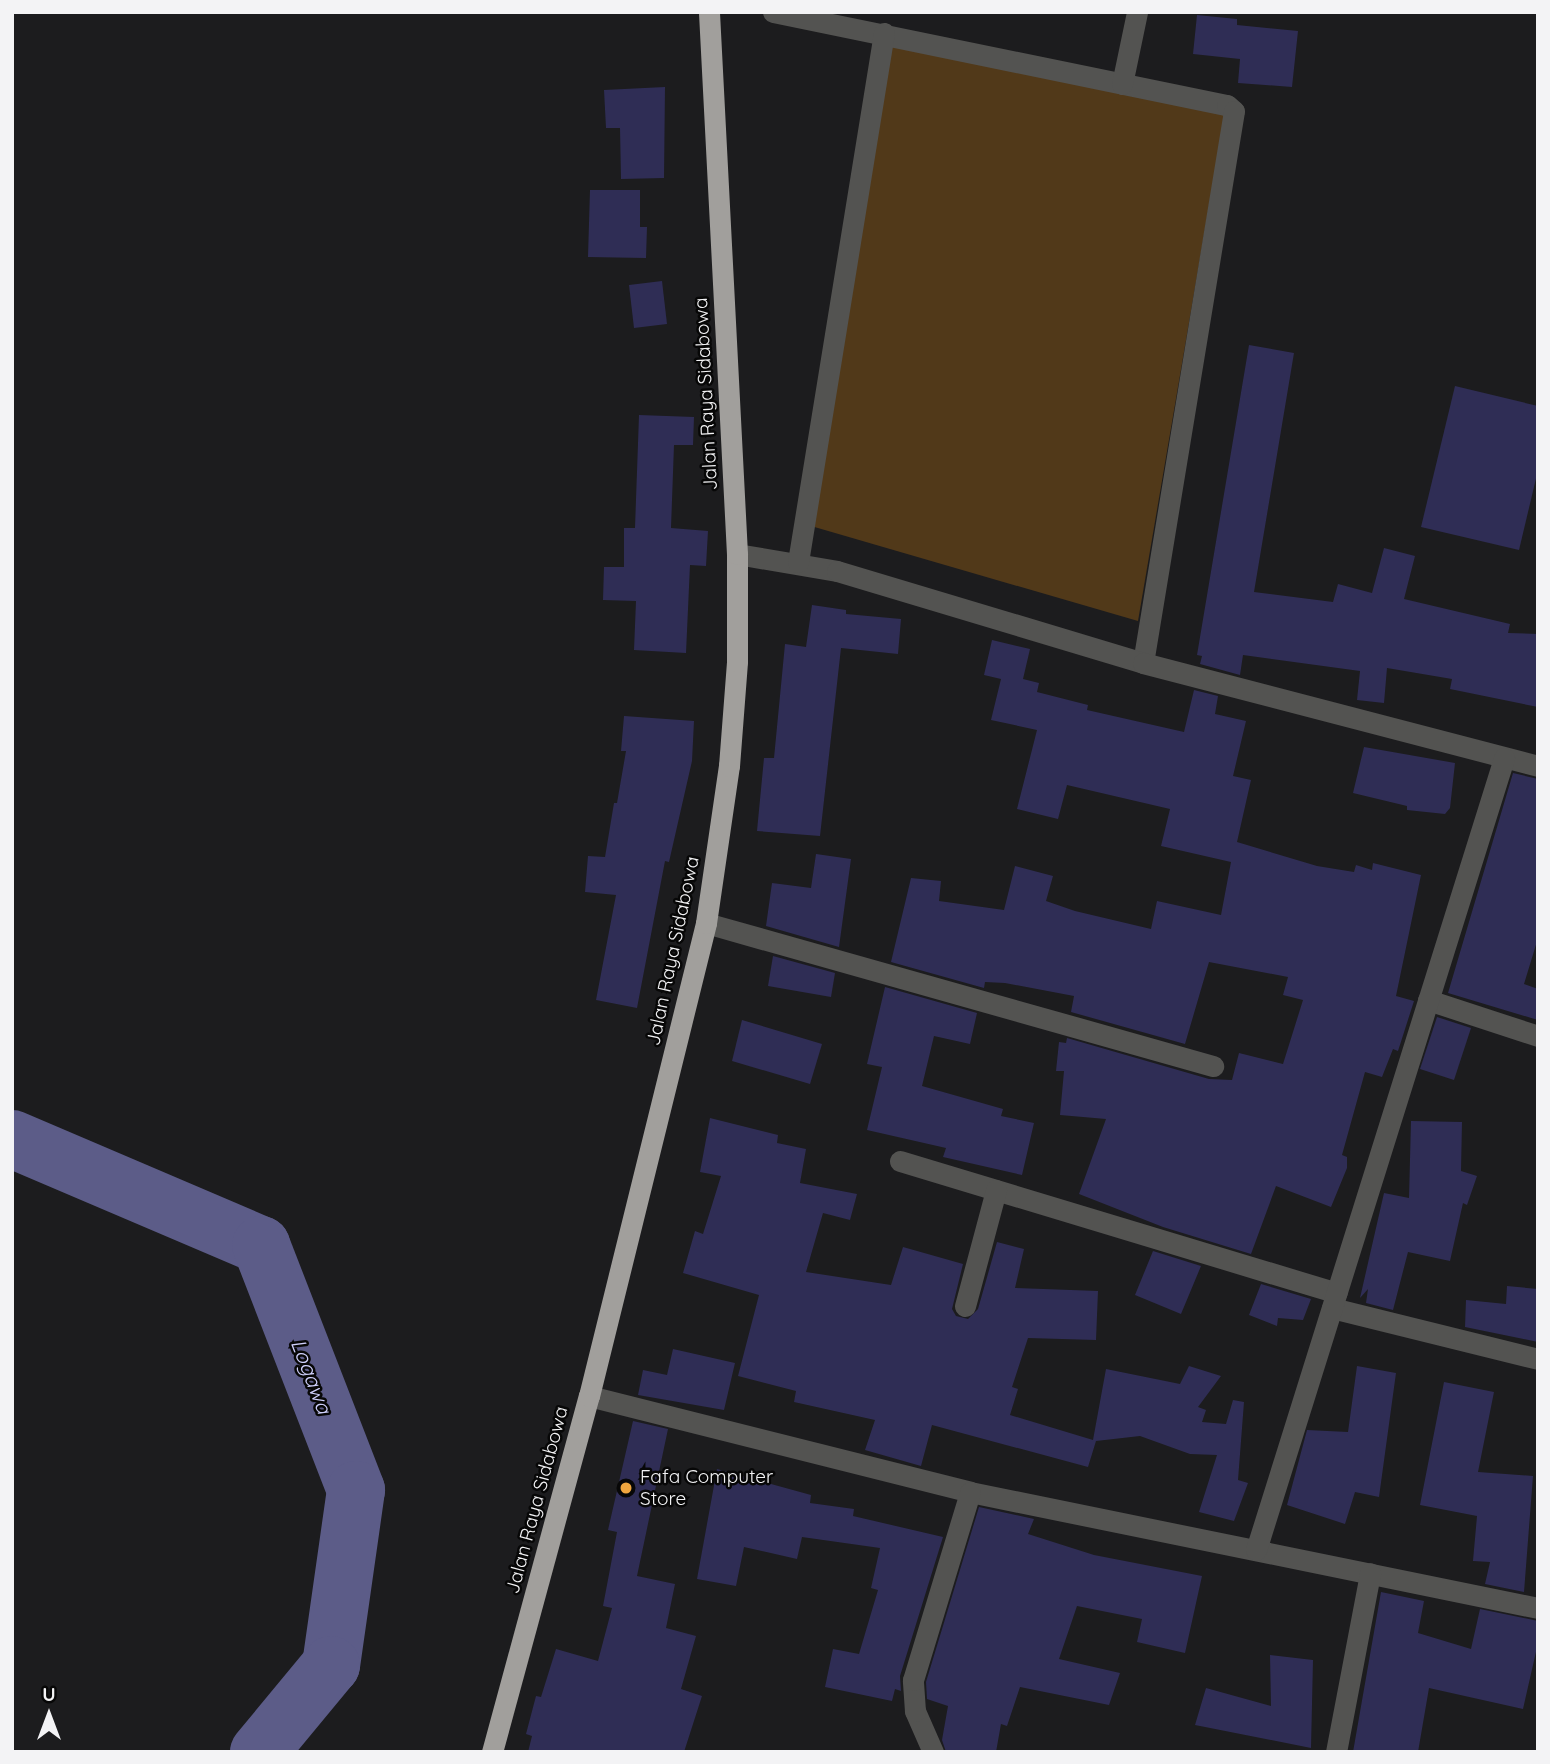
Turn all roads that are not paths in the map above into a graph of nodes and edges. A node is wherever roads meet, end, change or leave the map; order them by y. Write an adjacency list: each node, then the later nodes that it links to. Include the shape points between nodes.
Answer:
1 (709, 12): 6 (highway, Jalan Raya Sidabowa)
2 (774, 12): 4 (street)
3 (1137, 12): 5 (street)
4 (884, 33): 5 (street); 7 (street)
5 (1122, 84): 8 (street, via 1227,105 1234,111)
6 (737, 554): 7 (street); 11 (highway, Jalan Raya Sidabowa, via 737,661 729,766)
7 (798, 562): 8 (street)
8 (1143, 663): 9 (street)
9 (1504, 758): 10 (street); 12 (street)
10 (1538, 766)
11 (706, 923): 14 (street); 20 (highway, Jalan Raya Sidabowa)
12 (1428, 1000): 13 (street); 17 (street)
13 (1538, 1036)
14 (1213, 1066)
15 (900, 1161): 16 (street)
16 (996, 1190): 17 (street); 18 (street)
17 (1334, 1300): 19 (street); 22 (street)
18 (965, 1306)
19 (1538, 1359)
20 (589, 1396): 21 (street); 25 (highway, Jalan Raya Sidabowa)
21 (970, 1492): 22 (street); 26 (street, via 913,1680 915,1711)
22 (1256, 1549): 23 (street)
23 (1370, 1573): 24 (street); 27 (street)
24 (1538, 1608)
25 (492, 1752)
26 (933, 1752)
27 (1336, 1752)

